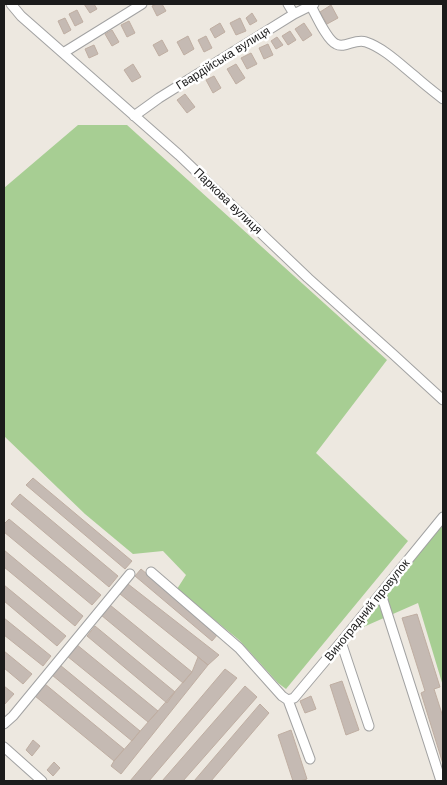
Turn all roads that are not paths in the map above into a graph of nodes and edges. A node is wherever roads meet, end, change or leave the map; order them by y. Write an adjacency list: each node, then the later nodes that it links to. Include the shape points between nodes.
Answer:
1 (11, 4): 6 (street, Паркова вулиця)
2 (142, 4): 6 (street)
3 (288, 4): 5 (street)
4 (313, 5): 5 (street, Гвардійська вулиця); 7 (street, via 334,43 343,45 356,40 365,41 393,58)
5 (294, 14): 8 (street, Гвардійська вулиця)
6 (63, 53): 8 (street, Паркова вулиця)
7 (443, 99)
8 (134, 116): 9 (street, Паркова вулиця)
9 (443, 400)
10 (443, 517): 13 (street, Виноградний провулок)
11 (152, 572): 15 (street, via 239,648)
12 (130, 574): 16 (street)
13 (381, 594): 14 (street, Виноградний провулок); 21 (street)
14 (341, 642): 15 (street, Виноградний провулок, via 294,698); 17 (street)
15 (288, 700): 19 (street)
16 (4, 724)
17 (369, 726)
18 (4, 747): 20 (street)
19 (310, 759)
20 (42, 781)
21 (442, 781)

